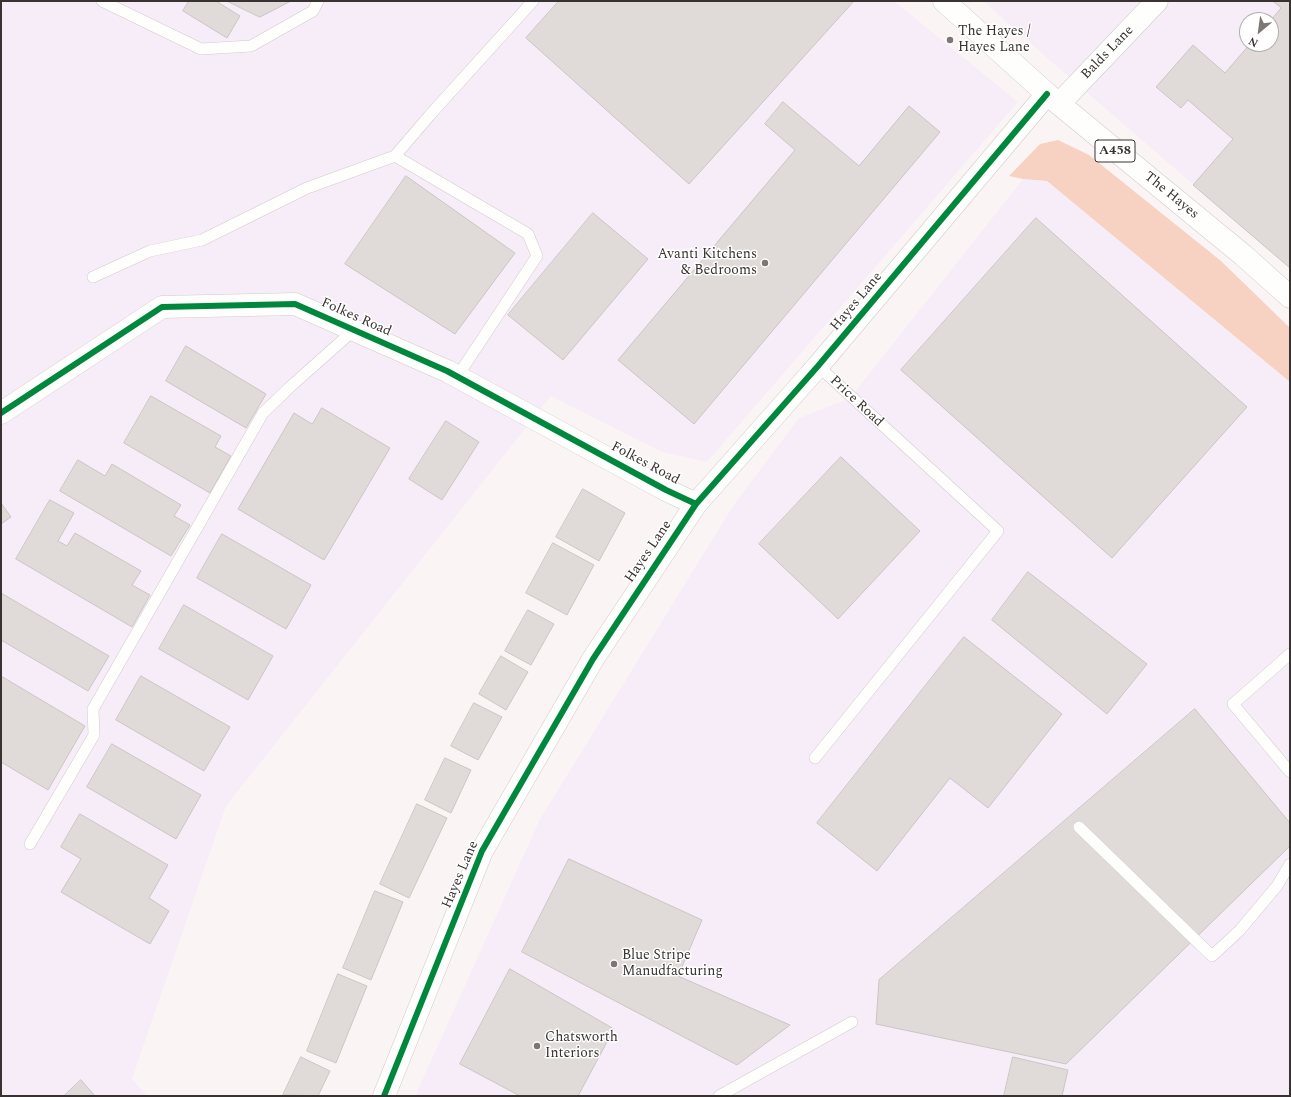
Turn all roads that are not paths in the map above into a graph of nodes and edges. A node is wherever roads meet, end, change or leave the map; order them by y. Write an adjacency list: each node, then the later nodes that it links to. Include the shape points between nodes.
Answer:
1 (102, 1): 2 (lane, via 201,49 251,46 313,10)
2 (318, 1)
3 (533, 1): 7 (lane)
4 (944, 1): 6 (main road, The Hayes / A458)
5 (1157, 1): 6 (main road, Balds Lane)
6 (1053, 99): 9 (main road, The Hayes / A458, via 1243,255); 11 (main road, Hayes Lane)
7 (395, 156): 8 (lane, via 307,188 202,240 150,251); 12 (lane, via 528,234 537,256)
8 (92, 277)
9 (1290, 297)
10 (354, 330): 12 (main road, Folkes Road); 13 (main road, Folkes Road, via 295,304 162,307); 19 (lane, via 263,413 93,710 94,735)
11 (818, 366): 14 (main road, Hayes Lane); 16 (lane, Price Road, via 998,531)
12 (457, 377): 14 (main road, Folkes Road)
13 (1, 413)
14 (696, 504): 22 (main road, Hayes Lane, via 593,659 482,851)
15 (1290, 654): 17 (lane, via 1233,704)
16 (815, 758)
17 (1290, 772)
18 (1079, 828): 20 (lane, via 1212,956 1239,931 1277,886)
19 (30, 844)
20 (1290, 864)
21 (852, 1022): 23 (lane)
22 (384, 1096)
23 (719, 1096)

